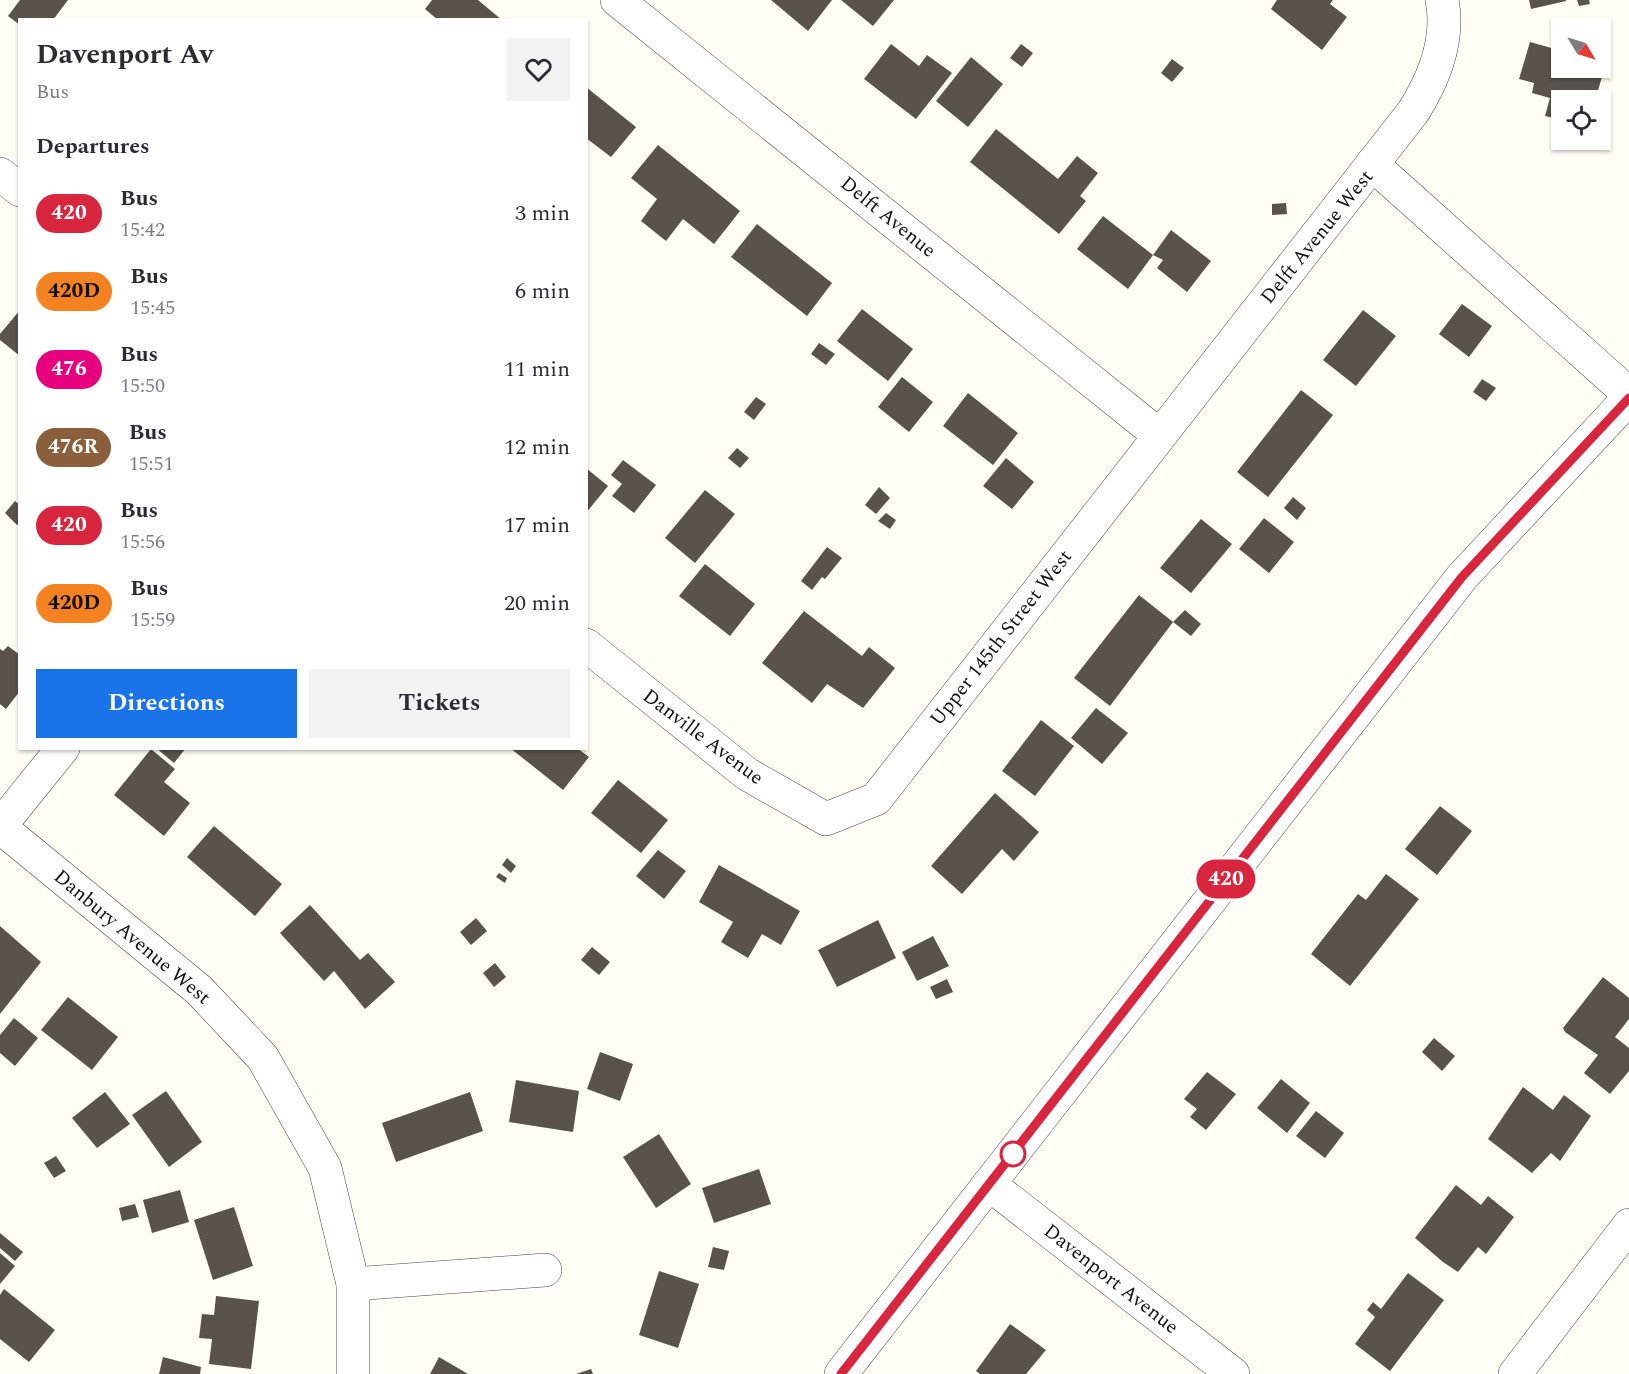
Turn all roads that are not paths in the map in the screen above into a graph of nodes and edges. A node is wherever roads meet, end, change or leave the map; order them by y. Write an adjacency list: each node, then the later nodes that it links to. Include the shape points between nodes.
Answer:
1 (617, 0): 7 (street, Delft Avenue)
2 (1442, 0): 3 (street, via 1444,34 1428,88)
3 (1372, 164): 6 (street, Delft Avenue West); 7 (street, Delft Avenue West)
4 (0, 174): 5 (street)
5 (18, 188)
6 (1629, 396): 12 (street, via 1462,577)
7 (1159, 435): 10 (street, Upper 145th Street West, via 876,799)
8 (588, 647): 10 (street, Danville Avenue, via 747,774)
9 (61, 750): 11 (street)
10 (826, 819)
11 (0, 827): 15 (street, Danbury Avenue West, via 199,990 263,1058 325,1168)
12 (989, 1184): 17 (street); 18 (street, Davenport Avenue)
13 (1629, 1225): 19 (street)
14 (545, 1270): 15 (street)
15 (353, 1284): 16 (street)
16 (353, 1374)
17 (841, 1374)
18 (1233, 1374)
19 (1515, 1374)

